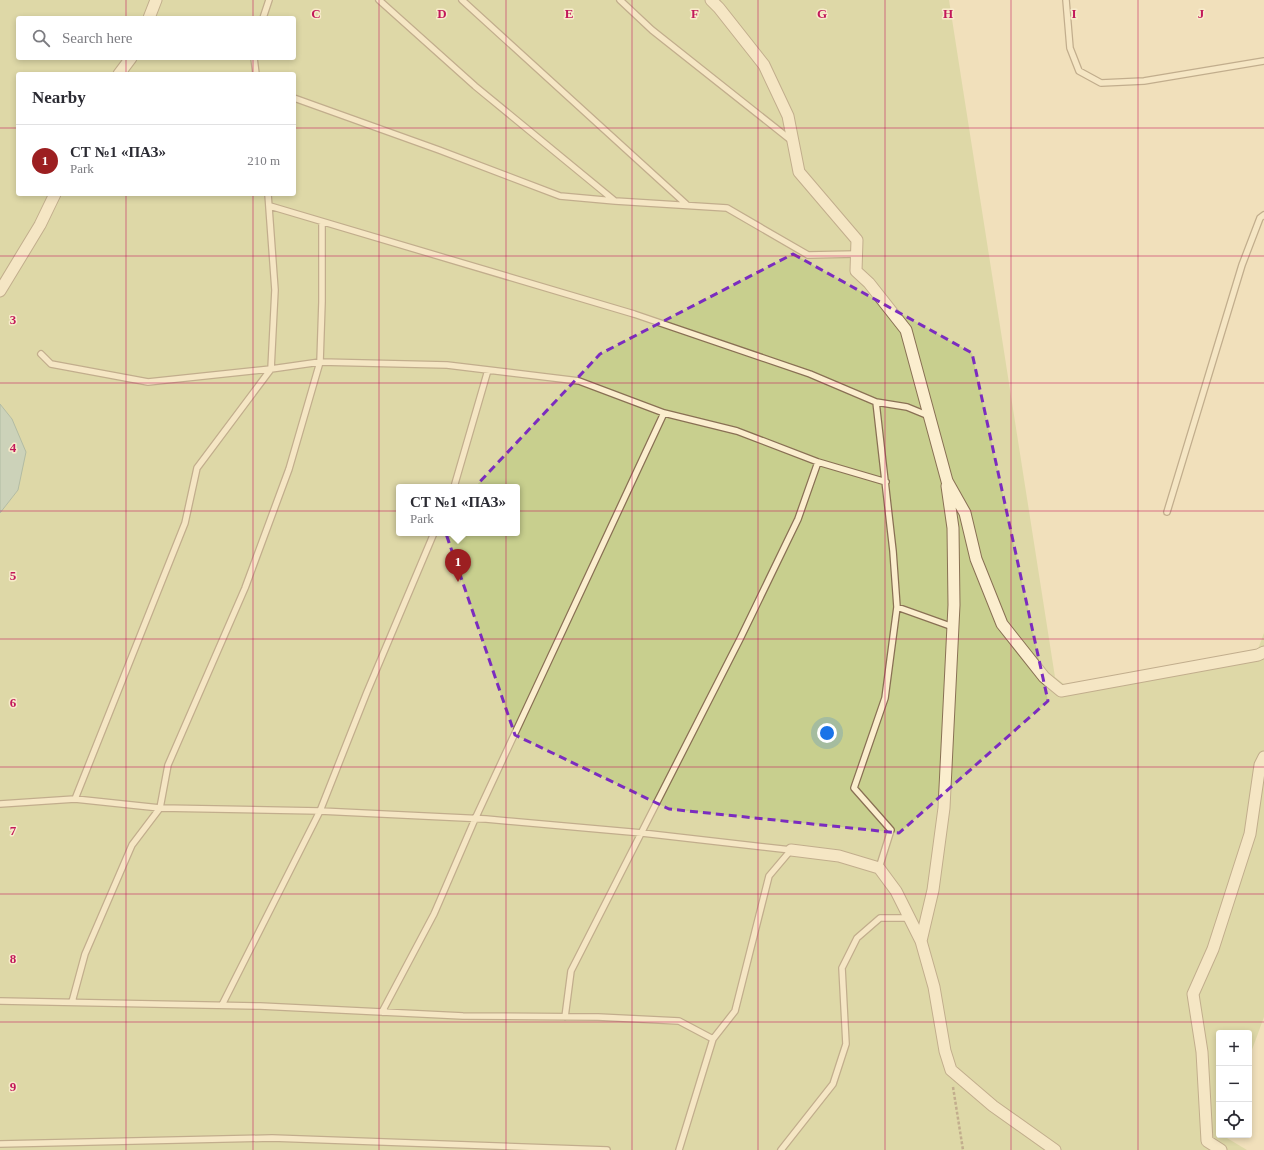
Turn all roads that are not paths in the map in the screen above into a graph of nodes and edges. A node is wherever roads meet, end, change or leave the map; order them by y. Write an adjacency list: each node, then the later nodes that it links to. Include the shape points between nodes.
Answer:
1 (156, 0): 8 (street)
2 (269, 0): 9 (lane)
3 (379, 0): 19 (lane, via 475,86)
4 (462, 0): 20 (lane)
5 (620, 0): 16 (lane, via 652,30)
6 (711, 0): 16 (street, via 764,65 788,116)
7 (1066, 0): 12 (lane, via 1070,48 1079,71 1101,83 1144,81)
8 (150, 16)
9 (264, 16)
10 (130, 60): 13 (street)
11 (254, 60): 14 (lane)
12 (1264, 61)
13 (120, 72)
14 (256, 72)
15 (296, 99): 19 (lane, via 560,196)
16 (793, 142): 24 (street, via 799,172 858,240)
17 (54, 196): 25 (street, via 40,225)
18 (268, 196): 21 (lane)
19 (615, 201): 20 (lane)
20 (686, 204): 24 (lane, via 727,208 808,255)
21 (270, 206): 23 (lane); 28 (lane, via 275,290)
22 (1264, 215): 37 (lane, via 1260,218 1242,265)
23 (322, 222): 27 (lane); 30 (lane, via 634,314 810,374)
24 (857, 254): 32 (street, via 856,271 869,283 906,330)
25 (0, 291)
26 (41, 354): 28 (lane, via 51,364 148,382)
27 (320, 362): 28 (lane); 29 (lane, via 446,365); 45 (lane, via 289,470 245,588 168,765)
28 (271, 369): 43 (lane, via 197,468 185,523)
29 (488, 370): 31 (lane, via 579,381); 36 (lane)
30 (876, 402): 32 (lane, via 907,407); 35 (lane)
31 (664, 413): 33 (lane, via 737,431); 47 (lane)
32 (929, 416): 34 (street)
33 (818, 462): 35 (lane); 48 (lane, via 798,519)
34 (947, 481): 40 (street, via 953,528); 41 (street, via 965,513 976,559 1002,624 1044,677 1061,691)
35 (886, 482): 39 (lane)
36 (455, 484)
37 (1167, 512)
38 (433, 536): 46 (lane)
39 (897, 607): 40 (lane); 50 (lane, via 885,698 854,788 891,830)
40 (954, 628): 52 (street, via 944,808 933,890)
41 (1264, 652)
42 (1264, 757): 64 (street, via 1260,765 1250,834 1213,949 1193,994 1202,1052 1207,1141)
43 (76, 799): 44 (lane); 45 (lane)
44 (0, 804)
45 (160, 808): 46 (lane); 54 (lane, via 132,845 85,954)
46 (320, 811): 47 (lane); 55 (lane)
47 (475, 819): 48 (lane); 56 (lane, via 434,914)
48 (642, 833): 49 (lane); 57 (lane, via 571,971)
49 (791, 850): 50 (street, via 839,856); 58 (lane, via 769,876 735,1011)
50 (879, 868): 51 (street, via 896,891)
51 (910, 918): 52 (street); 62 (lane, via 880,918 857,938 842,968 846,1044 832,1084)
52 (921, 941): 63 (street, via 934,987 944,1051 951,1070 993,1106)
53 (0, 1001): 54 (lane)
54 (72, 1002): 55 (lane)
55 (222, 1005): 56 (lane)
56 (382, 1012): 57 (lane)
57 (565, 1017): 58 (lane, via 679,1021)
58 (714, 1039): 61 (lane)
59 (0, 1144): 60 (lane, via 272,1138)
60 (607, 1150)
61 (679, 1150)
62 (781, 1150)
63 (1055, 1150)
64 (1221, 1150)

